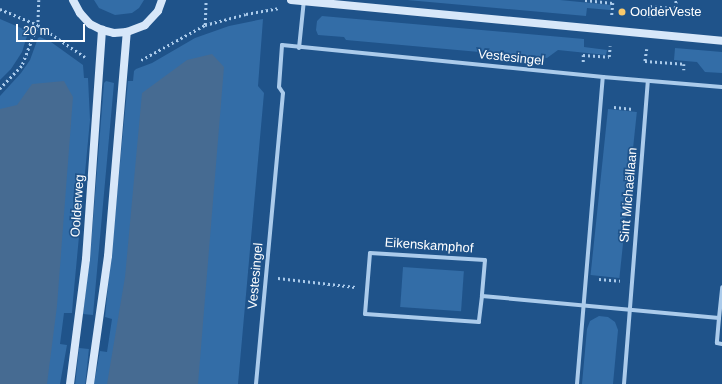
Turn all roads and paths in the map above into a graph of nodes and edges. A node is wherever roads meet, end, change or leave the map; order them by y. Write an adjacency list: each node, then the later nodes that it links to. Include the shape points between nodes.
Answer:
1 (74, 0): 8 (street, via 80,13 90,24)
2 (162, 0): 9 (street, via 158,11 145,25)
3 (206, 0): 7 (path)
4 (291, 0): 5 (street)
5 (304, 1): 10 (street); 11 (street)
6 (0, 9): 15 (path, via 38,25 22,66)
7 (205, 26)
8 (102, 30): 9 (street, via 114,33); 28 (street, Oolderweg, via 86,259)
9 (127, 32): 29 (street, via 108,256)
10 (722, 41)
11 (299, 48): 12 (street, Vestesingel); 18 (street, Vestesingel, via 282,45 279,87 283,93)
12 (604, 78): 13 (street, Vestesingel); 16 (street)
13 (648, 82): 14 (street, Vestesingel); 17 (street, Sint Michaëllaan)
14 (722, 87)
15 (0, 89)
16 (601, 106): 17 (path); 19 (street)
17 (646, 111): 20 (street, Sint Michaëllaan)
18 (266, 277): 22 (path); 30 (street, Vestesingel)
19 (587, 277): 20 (path); 24 (street)
20 (632, 282): 25 (street, Sint Michaëllaan)
21 (722, 286): 26 (street)
22 (367, 288): 23 (street, Eikenskamphof, via 365,314 479,322); 23 (street, Eikenskamphof, via 370,252 485,260)
23 (482, 296): 24 (street)
24 (584, 305): 25 (street); 31 (street)
25 (630, 310): 26 (street); 32 (street, Sint Michaëllaan)
26 (719, 318): 27 (street, via 717,344)
27 (722, 344)
28 (70, 384)
29 (90, 384)
30 (256, 384)
31 (578, 384)
32 (624, 384)

